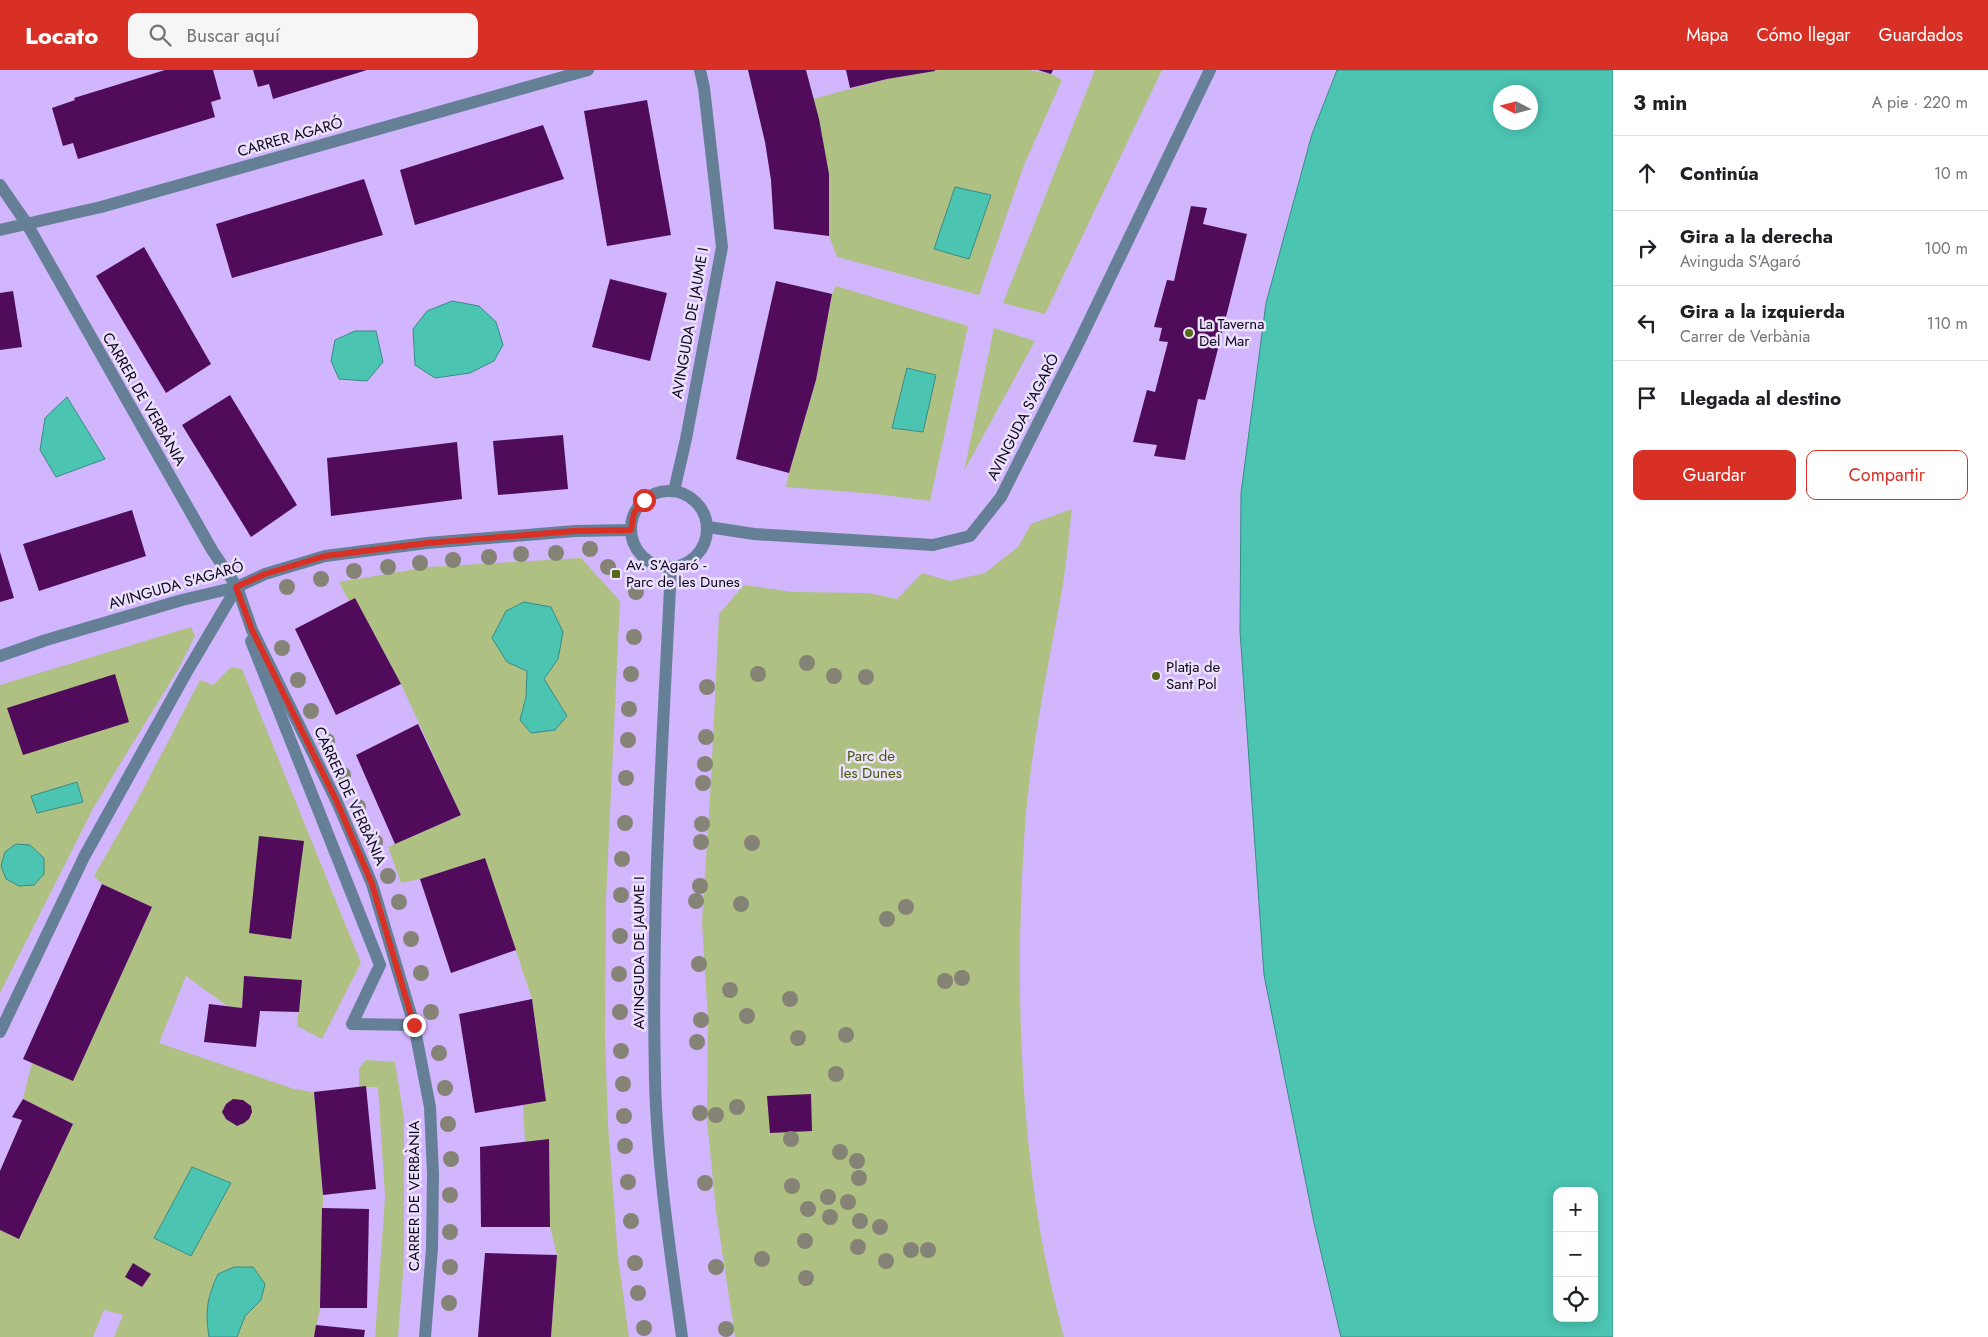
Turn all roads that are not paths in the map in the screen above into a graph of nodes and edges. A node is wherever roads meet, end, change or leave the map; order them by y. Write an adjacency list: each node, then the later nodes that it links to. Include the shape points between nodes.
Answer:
1 (588, 70): 5 (street, CARRER AGARÓ, via 101,207)
2 (700, 70): 7 (street, AVINGUDA DE JAUME I, via 722,247)
3 (1210, 70): 8 (street, AVINGUDA S'AGARÓ, via 1001,497 970,536 933,545 754,534)
4 (0, 185): 5 (street, CARRER DE VERBÀNIA)
5 (27, 224): 6 (street, CARRER AGARÓ); 11 (street, CARRER DE VERBÀNIA)
6 (0, 230)
7 (674, 491): 8 (street, via 685,494 701,507); 9 (street, via 658,492 644,500 634,513)
8 (708, 528): 10 (street, via 704,547 698,555 690,562)
9 (631, 530): 10 (street, via 634,544 643,557 655,565); 11 (street, AVINGUDA S'AGARÓ, via 574,531 427,543 325,556 265,574)
10 (671, 567): 16 (street, AVINGUDA DE JAUME I, via 656,878 655,1080 664,1201)
11 (236, 587): 12 (street, AVINGUDA S'AGARÓ); 13 (street, CARRER DE VERBÀNIA, via 252,630 337,802 372,884); 13 (street, CARRER DE VERBÀNIA, via 253,651 380,965 352,1024); 14 (street, via 84,857)
12 (0, 656)
13 (414, 1025): 15 (street, CARRER DE VERBÀNIA, via 430,1107 433,1174 432,1248)
14 (0, 1032)
15 (425, 1337)
16 (682, 1337)

